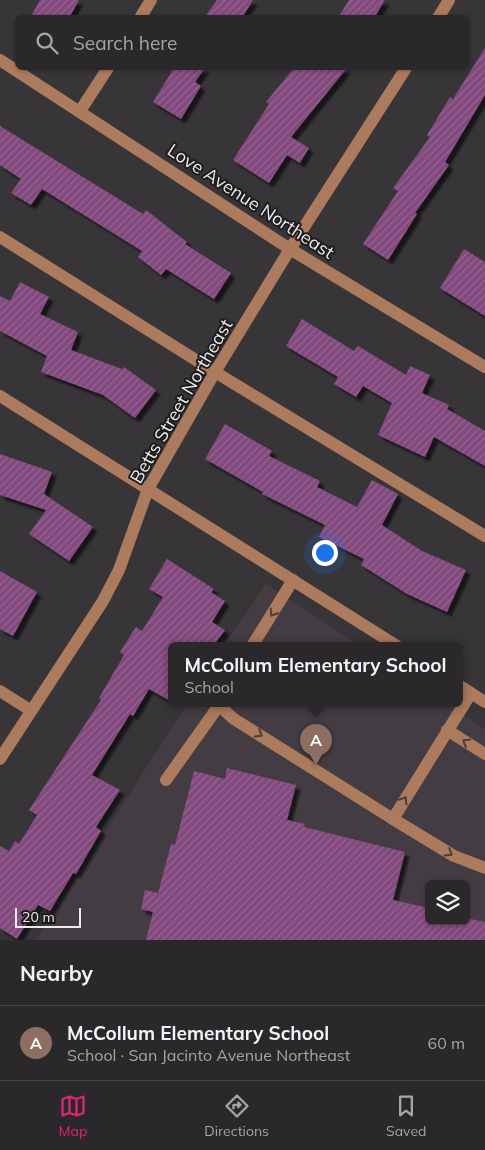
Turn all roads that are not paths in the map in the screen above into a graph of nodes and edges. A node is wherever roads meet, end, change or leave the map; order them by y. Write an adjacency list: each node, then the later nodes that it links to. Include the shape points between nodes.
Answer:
1 (151, 0): 3 (street)
2 (449, 0): 4 (street)
3 (142, 15)
4 (440, 15)
5 (0, 60): 6 (street, Love Avenue Northeast)
6 (15, 70)
7 (16, 70): 10 (street, Love Avenue Northeast)
8 (107, 70): 10 (street)
9 (405, 70): 12 (street, Betts Street Northeast)
10 (80, 111): 12 (street, Love Avenue Northeast)
11 (0, 237): 14 (street)
12 (290, 249): 13 (street, Love Avenue Northeast); 14 (street, Betts Street Northeast)
13 (485, 367)
14 (215, 372): 16 (street, Betts Street Northeast); 17 (street)
15 (0, 396): 16 (street)
16 (148, 489): 18 (street); 27 (street, Betts Street Northeast, via 120,570)
17 (485, 536)
18 (293, 580): 19 (street, one-way to 19); 20 (street)
19 (254, 642)
20 (391, 642)
21 (465, 689): 23 (street)
22 (0, 691): 27 (street)
23 (485, 702)
24 (220, 707): 31 (street)
25 (223, 707): 32 (street, one-way to 32, via 234,719)
26 (457, 707): 28 (street)
27 (30, 710): 30 (street, Betts Street Northeast)
28 (447, 730): 29 (street, one-way to 28); 32 (street, one-way to 28)
29 (485, 754)
30 (0, 759)
31 (166, 780)
32 (393, 818): 33 (street, one-way to 33, via 454,856)
33 (485, 868)

